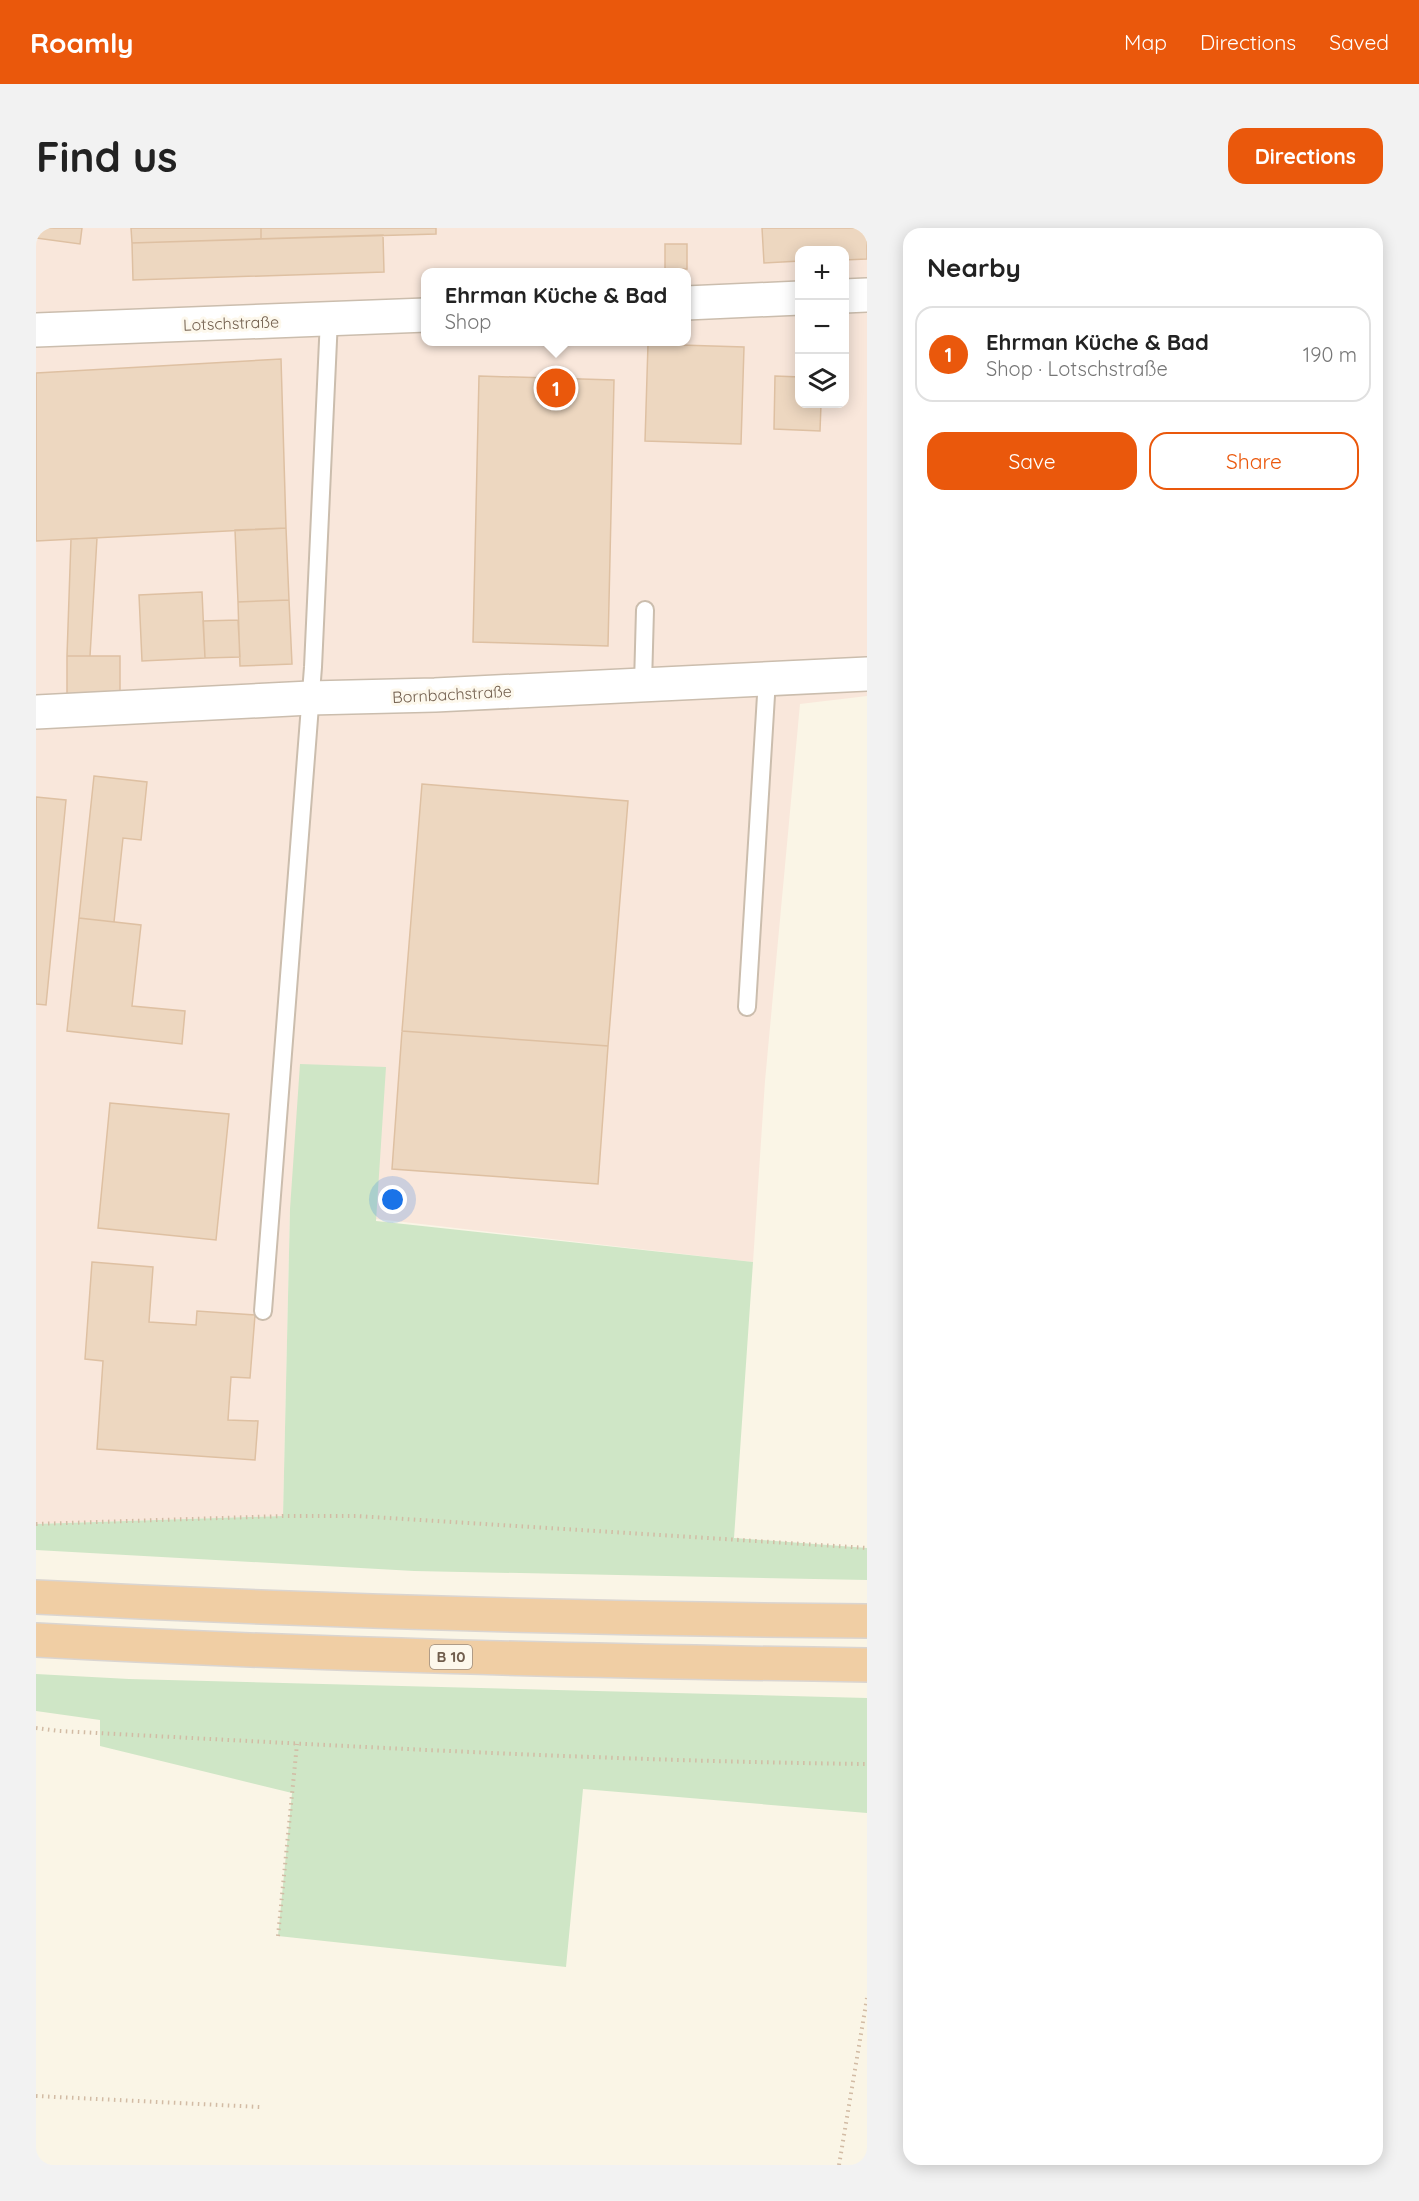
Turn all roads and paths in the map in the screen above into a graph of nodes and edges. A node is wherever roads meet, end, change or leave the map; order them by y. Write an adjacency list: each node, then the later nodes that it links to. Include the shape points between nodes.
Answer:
1 (867, 295): 2 (street)
2 (849, 296)
3 (795, 298): 4 (street)
4 (691, 303)
5 (421, 315): 6 (street, Lotschstraße)
6 (328, 319): 7 (street, Lotschstraße); 12 (lane)
7 (36, 330)
8 (645, 610): 11 (lane)
9 (867, 674): 10 (street, Bornbachstraße)
10 (767, 679): 11 (street, Bornbachstraße); 14 (lane)
11 (643, 684): 12 (street, Bornbachstraße)
12 (310, 698): 13 (street, Bornbachstraße); 15 (lane)
13 (36, 712)
14 (747, 1007)
15 (263, 1311)
16 (36, 1524): 17 (path, via 357,1516)
17 (867, 1548)
18 (36, 1597): 19 (highway, via 431,1614)
19 (867, 1621)
20 (36, 1640): 21 (highway, B 10, via 431,1657)
21 (867, 1665)
22 (36, 1728): 23 (path)
23 (297, 1744): 24 (path, via 736,1763); 25 (path)
24 (867, 1764)
25 (278, 1936)
26 (867, 1998): 29 (path)
27 (36, 2096): 28 (path)
28 (260, 2107)
29 (839, 2165)

